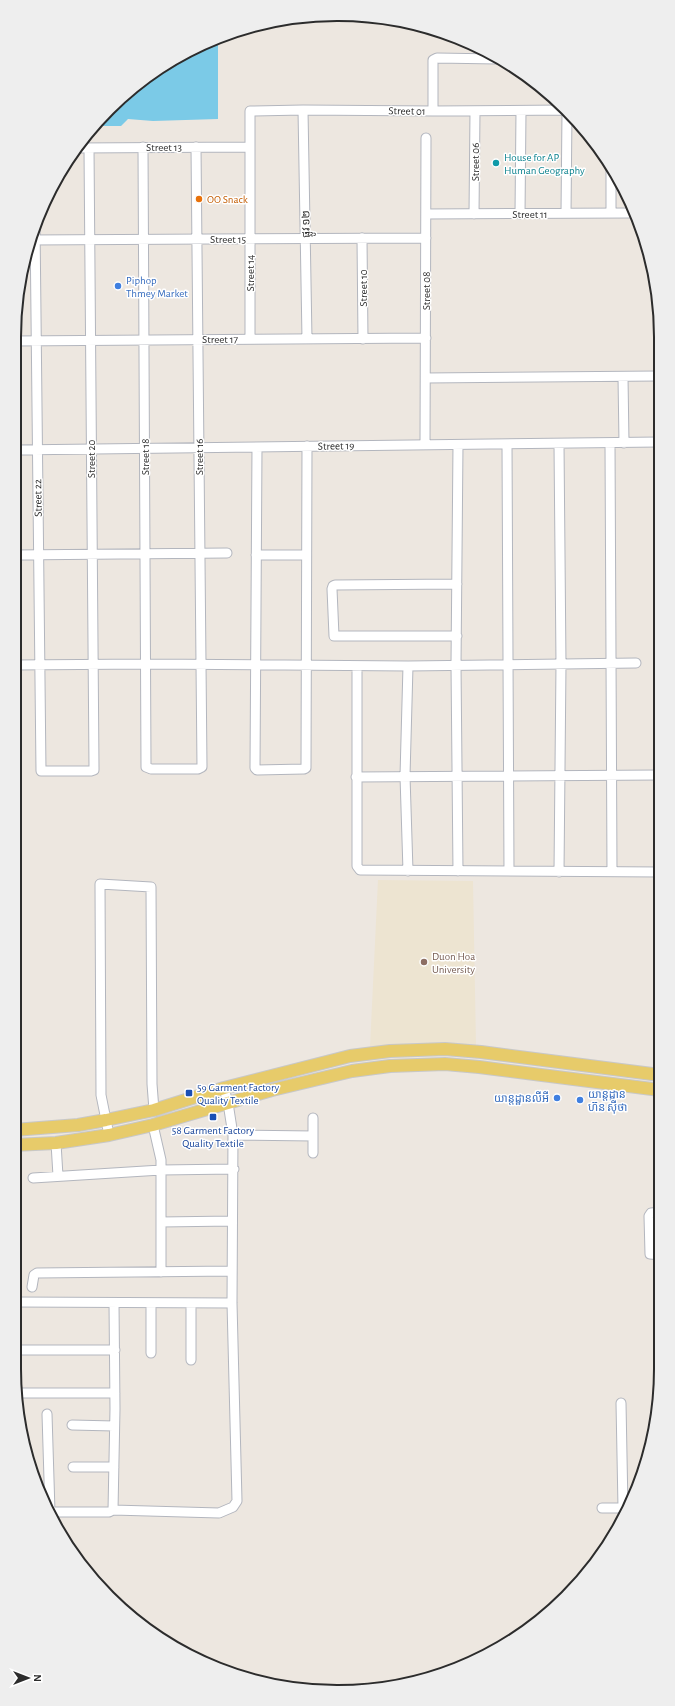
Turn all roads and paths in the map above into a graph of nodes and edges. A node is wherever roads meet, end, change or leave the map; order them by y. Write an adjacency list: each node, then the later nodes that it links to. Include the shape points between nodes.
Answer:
1 (487, 59): 4 (street, via 433,60)
2 (303, 110): 3 (street, Street 01); 4 (street, Street 01); 26 (street, ផ្លូវ ១២)
3 (250, 111): 12 (street, Street 14)
4 (434, 111): 5 (street, Street 01)
5 (475, 111): 6 (street, Street 01); 20 (street, Street 06)
6 (521, 111): 7 (street, Street 01); 21 (street)
7 (558, 111)
8 (566, 119): 16 (street)
9 (426, 138): 19 (street, Street 08)
10 (143, 147): 11 (street, Street 13); 14 (street, Street 13); 29 (street, Street 18)
11 (196, 147): 12 (street, Street 13); 24 (street, Street 16)
12 (250, 147): 25 (street, Street 14)
13 (84, 148): 14 (street, Street 13)
14 (89, 148): 28 (street, Street 20)
15 (611, 177): 17 (street)
16 (566, 213): 17 (street, Street 11); 21 (street, Street 11)
17 (611, 213): 18 (street, Street 11)
18 (628, 213)
19 (426, 214): 20 (street, Street 11); 23 (street, Street 08)
20 (474, 214): 21 (street, Street 11)
21 (520, 214)
22 (362, 238): 23 (street, Street 15); 26 (street, Street 15); 34 (street, Street 10)
23 (426, 238): 31 (street, Street 08)
24 (197, 239): 25 (street, Street 15); 29 (street, Street 15); 39 (street, Street 16)
25 (250, 239): 26 (street, Street 15); 32 (street, Street 14)
26 (306, 239): 33 (street, ផ្លូវ ១២)
27 (37, 240): 28 (street, Street 15)
28 (90, 240): 29 (street, Street 15); 37 (street, Street 20)
29 (144, 240): 38 (street, Street 18)
30 (33, 252): 36 (street, Street 22)
31 (426, 338): 34 (street, Street 17); 42 (street, Street 08)
32 (250, 339): 33 (street, Street 17); 39 (street, Street 17)
33 (307, 339): 34 (street, Street 17)
34 (363, 339)
35 (21, 340): 36 (street, Street 17)
36 (36, 340): 37 (street, Street 17); 56 (street, Street 22)
37 (90, 340): 38 (street, Street 17); 54 (street, Street 20)
38 (144, 340): 39 (street, Street 17); 52 (street, Street 18)
39 (198, 340): 53 (street, Street 16)
40 (654, 376): 41 (street)
41 (623, 377): 42 (street); 45 (street)
42 (426, 378): 48 (street, Street 08)
43 (654, 442): 45 (street, Street 19)
44 (610, 443): 45 (street, Street 19); 47 (street, Street 19); 72 (street)
45 (624, 443)
46 (506, 444): 47 (street, Street 19); 49 (street, Street 19); 70 (street)
47 (559, 444): 71 (street)
48 (425, 445): 49 (street, Street 19); 50 (street, Street 19)
49 (458, 445): 65 (street)
50 (307, 446): 51 (street, Street 19); 64 (street)
51 (257, 447): 53 (street, Street 19); 63 (street)
52 (145, 448): 53 (street, Street 19); 54 (street, Street 19); 60 (street, Street 18)
53 (199, 448): 57 (street, Street 16)
54 (91, 449): 56 (street, Street 19); 59 (street, Street 20)
55 (21, 450): 56 (street, Street 19)
56 (38, 450): 62 (street, Street 22)
57 (200, 553): 58 (street); 60 (street); 69 (street, Street 16)
58 (227, 553)
59 (92, 554): 60 (street); 62 (street); 75 (street, Street 20)
60 (145, 554): 68 (street, Street 18)
61 (21, 555): 62 (street)
62 (39, 555): 74 (street, Street 22)
63 (256, 555): 64 (street); 78 (street)
64 (306, 555): 76 (street)
65 (458, 584): 66 (street); 66 (street, via 335,585 332,589 334,636)
66 (457, 636): 77 (street)
67 (636, 663): 72 (street)
68 (146, 664): 69 (street); 75 (street); 81 (street, Street 18, via 146,767 151,769)
69 (201, 664): 78 (street); 81 (street, Street 16)
70 (508, 664): 71 (street); 77 (street); 88 (street)
71 (561, 664): 72 (street); 83 (street)
72 (611, 664): 84 (street)
73 (21, 665): 74 (street)
74 (40, 665): 75 (street); 82 (street, Street 22, via 41,771)
75 (93, 665): 82 (street, Street 20)
76 (306, 665): 78 (street); 78 (street, via 306,769 257,770); 79 (street)
77 (456, 665): 80 (street); 87 (street)
78 (255, 666)
79 (357, 666): 80 (street); 89 (street)
80 (408, 666): 86 (street)
81 (202, 766)
82 (94, 770)
83 (559, 775): 84 (street); 88 (street); 94 (street)
84 (611, 775): 85 (street); 93 (street)
85 (654, 775)
86 (405, 776): 87 (street); 89 (street); 90 (street)
87 (458, 776): 88 (street); 91 (street)
88 (508, 776): 92 (street)
89 (356, 777): 90 (street, via 358,868)
90 (408, 871): 91 (street)
91 (458, 871): 92 (street)
92 (509, 871): 94 (street)
93 (612, 871): 94 (street); 95 (street)
94 (559, 872)
95 (654, 872)
96 (390, 1050): 97 (main road); 99 (main road); 101 (main road, via 350,1056)
97 (461, 1050): 98 (main road); 100 (main road)
98 (460, 1065): 99 (main road); 102 (main road)
99 (390, 1066): 103 (main road, via 352,1071)
100 (654, 1074)
101 (224, 1088): 103 (street); 104 (main road)
102 (654, 1089)
103 (228, 1102): 107 (main road); 110 (street)
104 (154, 1110): 106 (main road); 106 (street, via 151,887 100,884 100,1095)
105 (313, 1118): 111 (street)
106 (106, 1120): 108 (main road, via 65,1127); 109 (street)
107 (153, 1125): 109 (main road); 116 (street)
108 (21, 1130)
109 (109, 1135): 112 (main road)
110 (233, 1135): 111 (street); 115 (street)
111 (313, 1136): 114 (street)
112 (56, 1143): 113 (main road); 117 (street)
113 (21, 1145)
114 (313, 1153)
115 (234, 1169): 116 (street); 120 (street)
116 (161, 1170): 117 (street); 121 (street)
117 (58, 1176): 118 (street)
118 (33, 1178)
119 (654, 1213): 122 (street, via 649,1216 649,1248 650,1254)
120 (232, 1221): 121 (street); 123 (street)
121 (161, 1222): 124 (street)
122 (654, 1254)
123 (232, 1271): 124 (street); 130 (street)
124 (161, 1272): 125 (street, via 37,1273 34,1275)
125 (32, 1287)
126 (21, 1302): 127 (street)
127 (114, 1303): 128 (street); 132 (street)
128 (151, 1303): 129 (street); 133 (street)
129 (191, 1303): 130 (street); 134 (street)
130 (232, 1303): 147 (street, via 237,1501 233,1507 219,1512)
131 (21, 1350): 132 (street)
132 (115, 1350): 136 (street)
133 (151, 1353)
134 (191, 1360)
135 (22, 1393): 136 (street)
136 (114, 1394): 140 (street)
137 (621, 1403): 144 (street)
138 (47, 1414): 143 (street)
139 (72, 1425): 140 (street)
140 (114, 1426): 142 (street)
141 (73, 1467): 142 (street)
142 (114, 1467): 147 (street)
143 (49, 1497)
144 (624, 1502)
145 (602, 1508): 146 (street)
146 (621, 1508)
147 (112, 1510): 148 (street)
148 (56, 1512)

